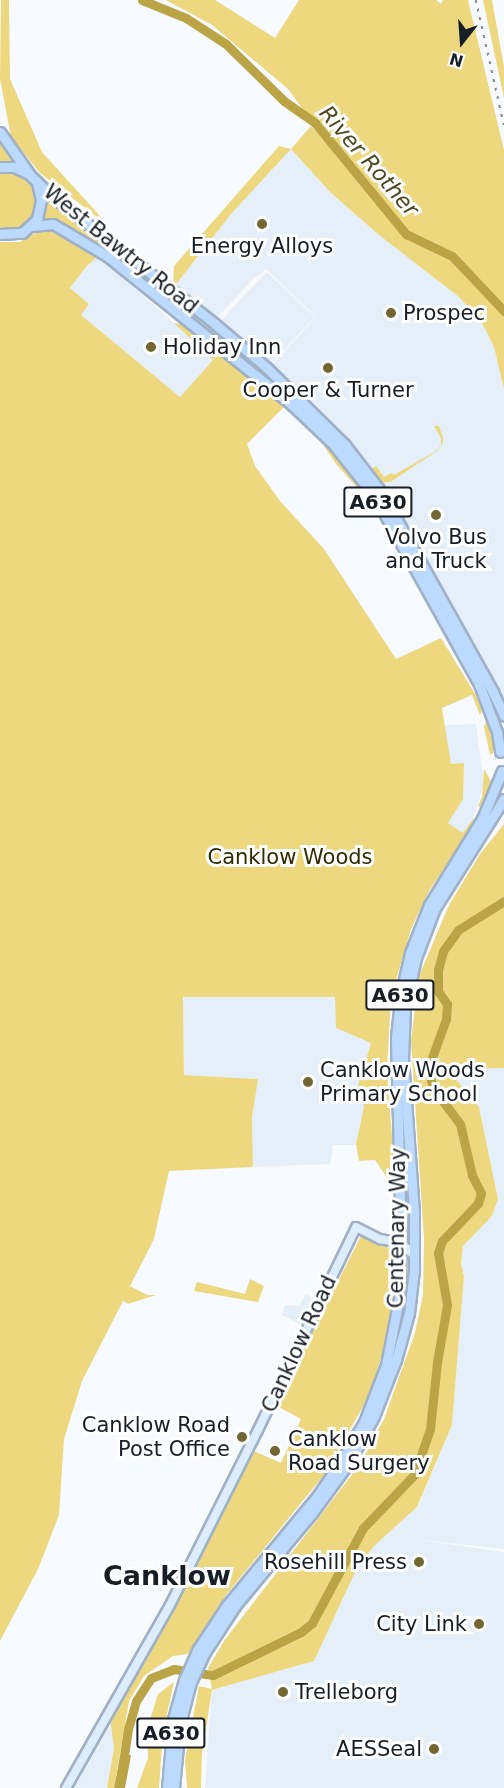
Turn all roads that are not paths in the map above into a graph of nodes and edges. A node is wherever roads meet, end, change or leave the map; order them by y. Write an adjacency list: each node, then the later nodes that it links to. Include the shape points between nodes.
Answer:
1 (0, 132): 3 (main road)
2 (0, 167): 3 (main road, via 14,167)
3 (33, 177): 4 (main road, via 41,200 37,219); 10 (main road, West Bawtry Road / A630, via 267,368 345,445 382,493)
4 (31, 226): 5 (main road, West Bawtry Road, via 18,234); 6 (main road, West Bawtry Road / A630, via 53,224 107,255)
5 (0, 234)
6 (292, 405): 7 (main road); 9 (main road, West Bawtry Road / A630, via 333,444 371,491)
7 (311, 432)
8 (461, 662): 9 (main road)
9 (479, 684): 11 (main road, West Bawtry Road / A630)
10 (504, 716)
11 (502, 750): 12 (main road, A630, via 498,761)
12 (503, 771): 17 (main road, Centenary Way / A630, via 486,811 429,905 410,953 401,992 396,1037)
13 (504, 799): 15 (main road, A630)
14 (504, 808): 15 (main road, A630)
15 (470, 852): 16 (main road, A630, via 435,908 416,958 405,1006 403,1059)
16 (414, 1223): 17 (main road); 18 (main road, A630)
17 (401, 1242): 18 (street); 19 (main road, Centenary Way / A630, via 399,1299 386,1365 364,1422 318,1495 227,1605); 21 (street, Canklow Road, via 380,1239 356,1227 170,1605)
18 (414, 1255): 19 (main road, Centenary Way / A630, via 413,1290 404,1334 362,1440 312,1513)
19 (201, 1651): 20 (main road, Centenary Way / A630)
20 (187, 1681): 22 (main road, Centenary Way / A630, via 170,1737); 23 (main road, Centenary Way / A630, via 177,1738)
21 (66, 1788)
22 (167, 1788)
23 (174, 1788)

